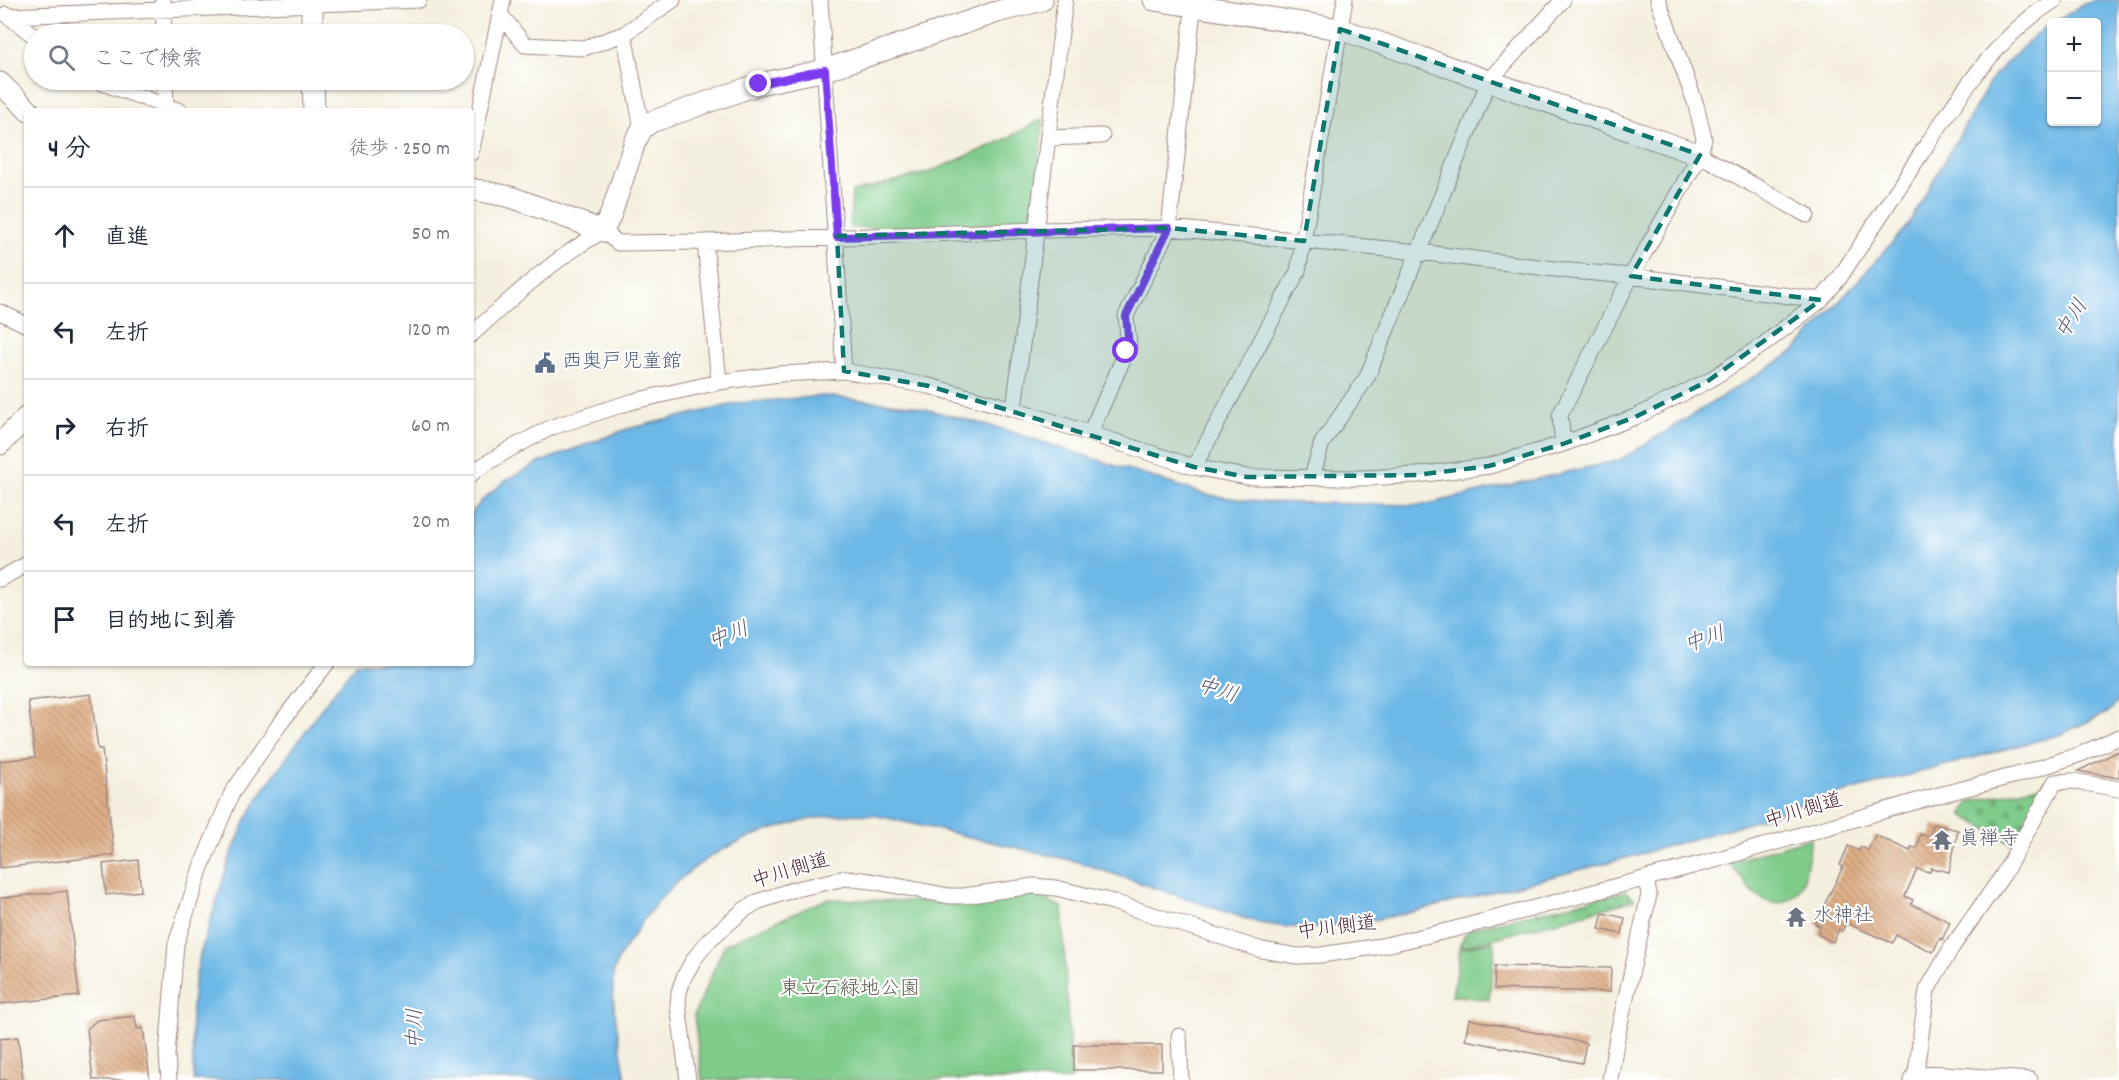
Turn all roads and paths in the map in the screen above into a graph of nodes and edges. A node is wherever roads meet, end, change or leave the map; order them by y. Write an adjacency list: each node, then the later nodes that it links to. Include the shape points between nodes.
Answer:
1 (15, 0): 16 (street)
2 (419, 0): 12 (street)
3 (673, 0): 21 (street)
4 (820, 0): 22 (street)
5 (1042, 0): 22 (street)
6 (1065, 0): 34 (street)
7 (1154, 0): 13 (street)
8 (1346, 0): 20 (street)
9 (1563, 0): 23 (street)
10 (1658, 0): 35 (street, via 1696,105 1704,138)
11 (2055, 0): 46 (street, via 2011,34 1985,61)
12 (312, 2): 14 (street); 18 (street)
13 (1194, 3): 20 (street); 38 (street)
14 (163, 4): 16 (street); 17 (street)
15 (501, 7): 21 (street, via 525,45 584,48); 33 (street)
16 (4, 13): 19 (street)
17 (164, 24)
18 (312, 24)
19 (24, 28)
20 (1340, 29): 23 (street); 42 (street)
21 (624, 34): 31 (street)
22 (825, 70): 31 (street, via 759,84 664,117); 41 (street)
23 (1489, 81): 35 (street); 44 (street)
24 (0, 83): 28 (street)
25 (122, 90): 29 (street)
26 (168, 90): 29 (street)
27 (313, 90): 30 (street)
28 (26, 108)
29 (173, 108)
30 (314, 108)
31 (642, 129): 40 (street)
32 (1102, 136): 34 (street)
33 (474, 138)
34 (1049, 138): 39 (street)
35 (1700, 155): 37 (street); 45 (street)
36 (474, 190): 40 (street, via 511,197)
37 (1807, 215)
38 (1169, 228): 39 (street); 42 (street); 54 (street, via 1126,316 1129,346)
39 (1038, 230): 41 (street); 52 (street)
40 (603, 231): 43 (street, via 618,243); 49 (street, via 537,275)
41 (837, 237): 43 (street); 50 (street)
42 (1304, 241): 44 (street); 57 (street, via 1298,271)
43 (705, 242): 51 (street)
44 (1419, 252): 45 (street); 59 (street, via 1367,376 1322,443)
45 (1631, 276): 46 (street); 56 (street, via 1560,415)
46 (1821, 300): 56 (street, via 1708,381 1635,417)
47 (0, 312): 48 (street)
48 (24, 324)
49 (474, 332)
50 (844, 371): 51 (street); 52 (street, via 929,386)
51 (719, 382): 58 (street, via 634,401 552,428)
52 (1014, 409): 54 (street)
53 (24, 420): 55 (street)
54 (1090, 432): 57 (street)
55 (0, 444)
56 (1563, 444): 59 (street, via 1489,466 1417,475)
57 (1194, 467): 59 (street, via 1247,477)
58 (474, 472)
59 (1312, 477)
60 (24, 566): 61 (street)
61 (0, 579)
62 (325, 666): 68 (street, via 232,793 201,867 176,944 167,1055)
63 (2119, 737): 65 (street, 中川側道, via 2024,772)
64 (2119, 789): 67 (street, via 2055,782 2003,875 1927,990)
65 (1646, 878): 69 (street, 中川側道, via 1408,940 1297,956 1262,950 1113,902 1056,888 1033,886 949,896 845,878 757,902 725,924 693,959 679,992 678,1005); 71 (street, via 1649,895)
66 (1179, 1035): 70 (street)
67 (1914, 1076): 72 (street)
68 (169, 1080)
69 (688, 1080)
70 (1180, 1080)
71 (1610, 1080)
72 (2030, 1080)

